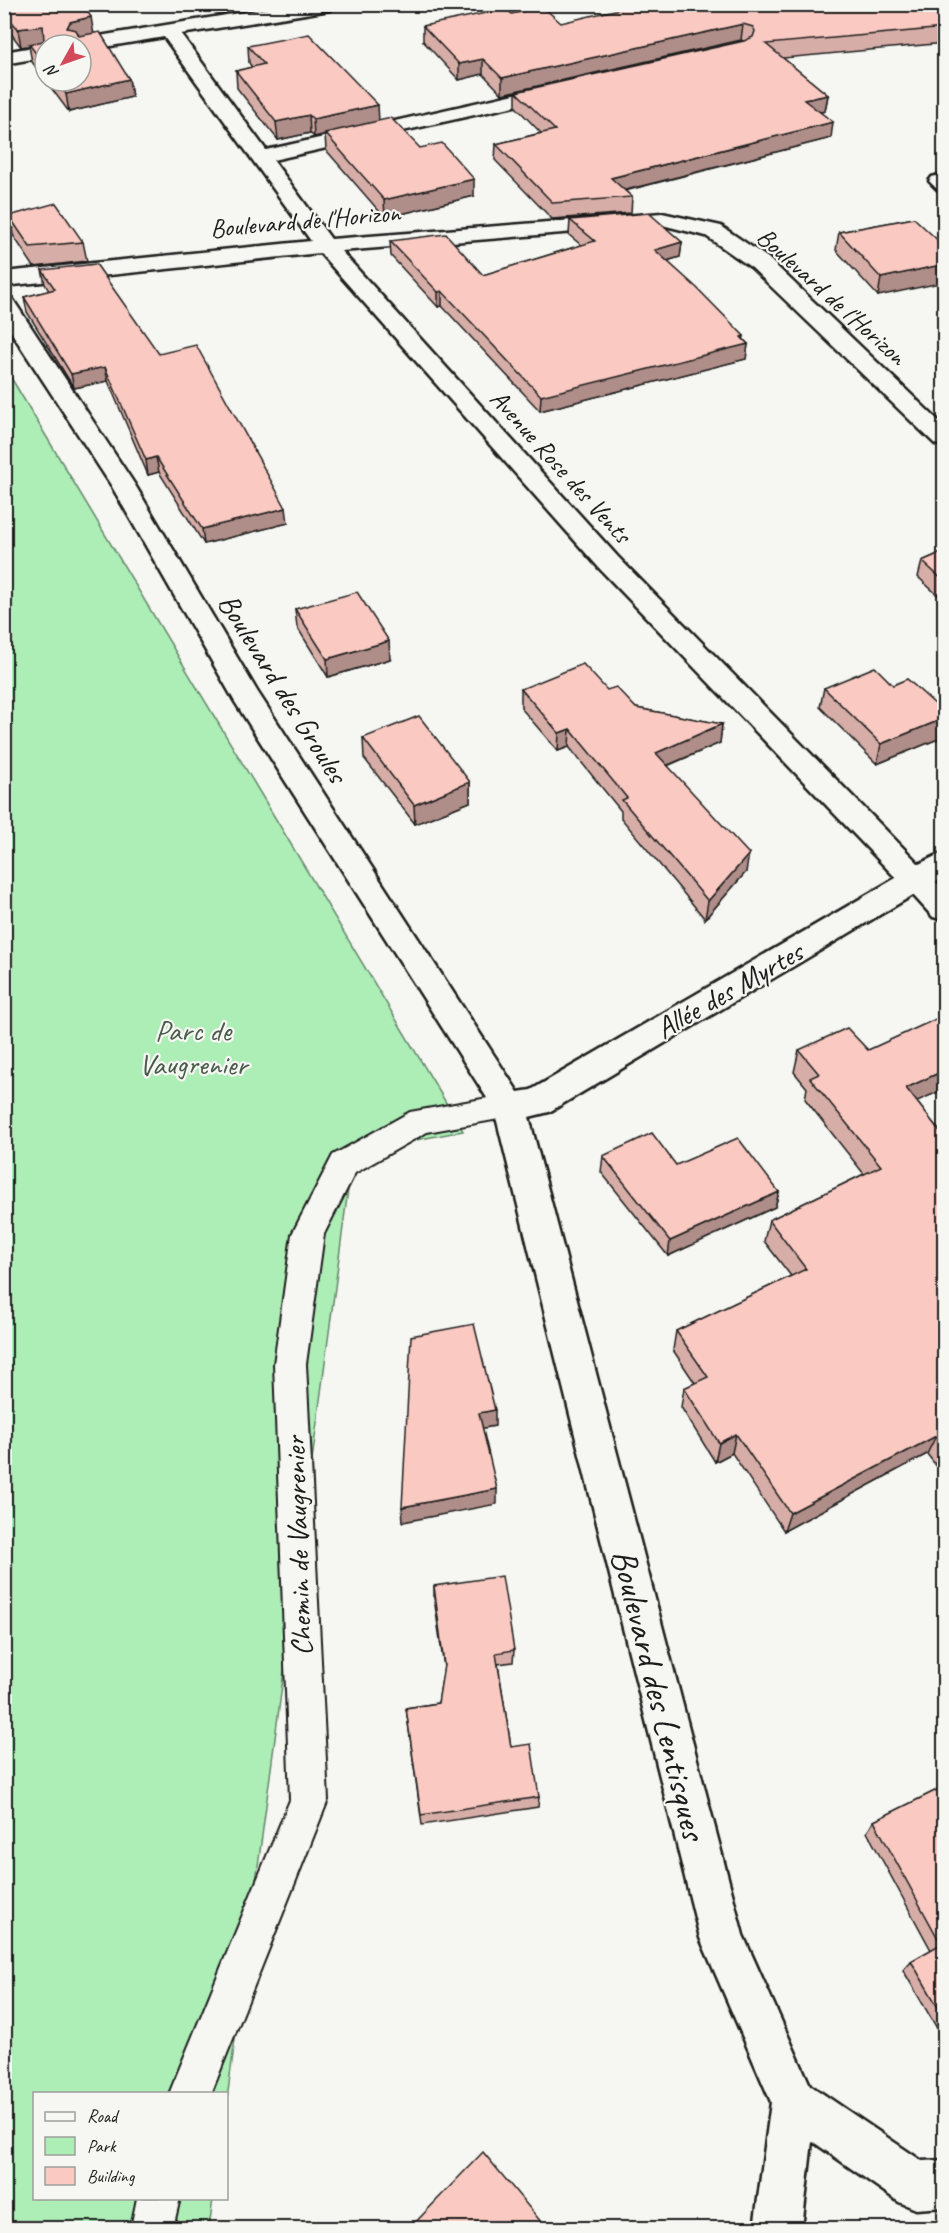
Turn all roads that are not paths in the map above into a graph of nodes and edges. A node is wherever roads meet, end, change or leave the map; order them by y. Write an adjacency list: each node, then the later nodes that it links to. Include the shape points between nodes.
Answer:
1 (330, 4): 2 (street)
2 (169, 30): 3 (street); 7 (street, Avenue Rose des Vents)
3 (93, 43)
4 (33, 53): 5 (street)
5 (4, 58)
6 (582, 84): 7 (street)
7 (261, 157): 8 (street, Avenue Rose des Vents)
8 (326, 246): 9 (street, Boulevard de l'Horizon); 11 (street, Boulevard de l'Horizon, via 662,219 713,231 760,263); 13 (street, Avenue Rose des Vents, via 609,563)
9 (4, 279)
10 (4, 303): 15 (street, Boulevard des Groules, via 123,484 245,695)
11 (940, 427)
12 (945, 863): 13 (street, Allée des Myrtes)
13 (916, 880): 14 (street, Avenue Rose des Vents); 15 (street, Allée des Myrtes, via 537,1103)
14 (945, 909)
15 (510, 1106): 16 (lane, Chemin de Vaugrenier, via 422,1121 344,1164 308,1234 290,1364 309,1800); 17 (street, Boulevard des Lentisques, via 722,1938)
16 (191, 2092)
17 (794, 2101): 18 (street, via 916,2185); 21 (street)
18 (945, 2183)
19 (159, 2200): 20 (lane)
20 (152, 2229)
21 (778, 2229)

